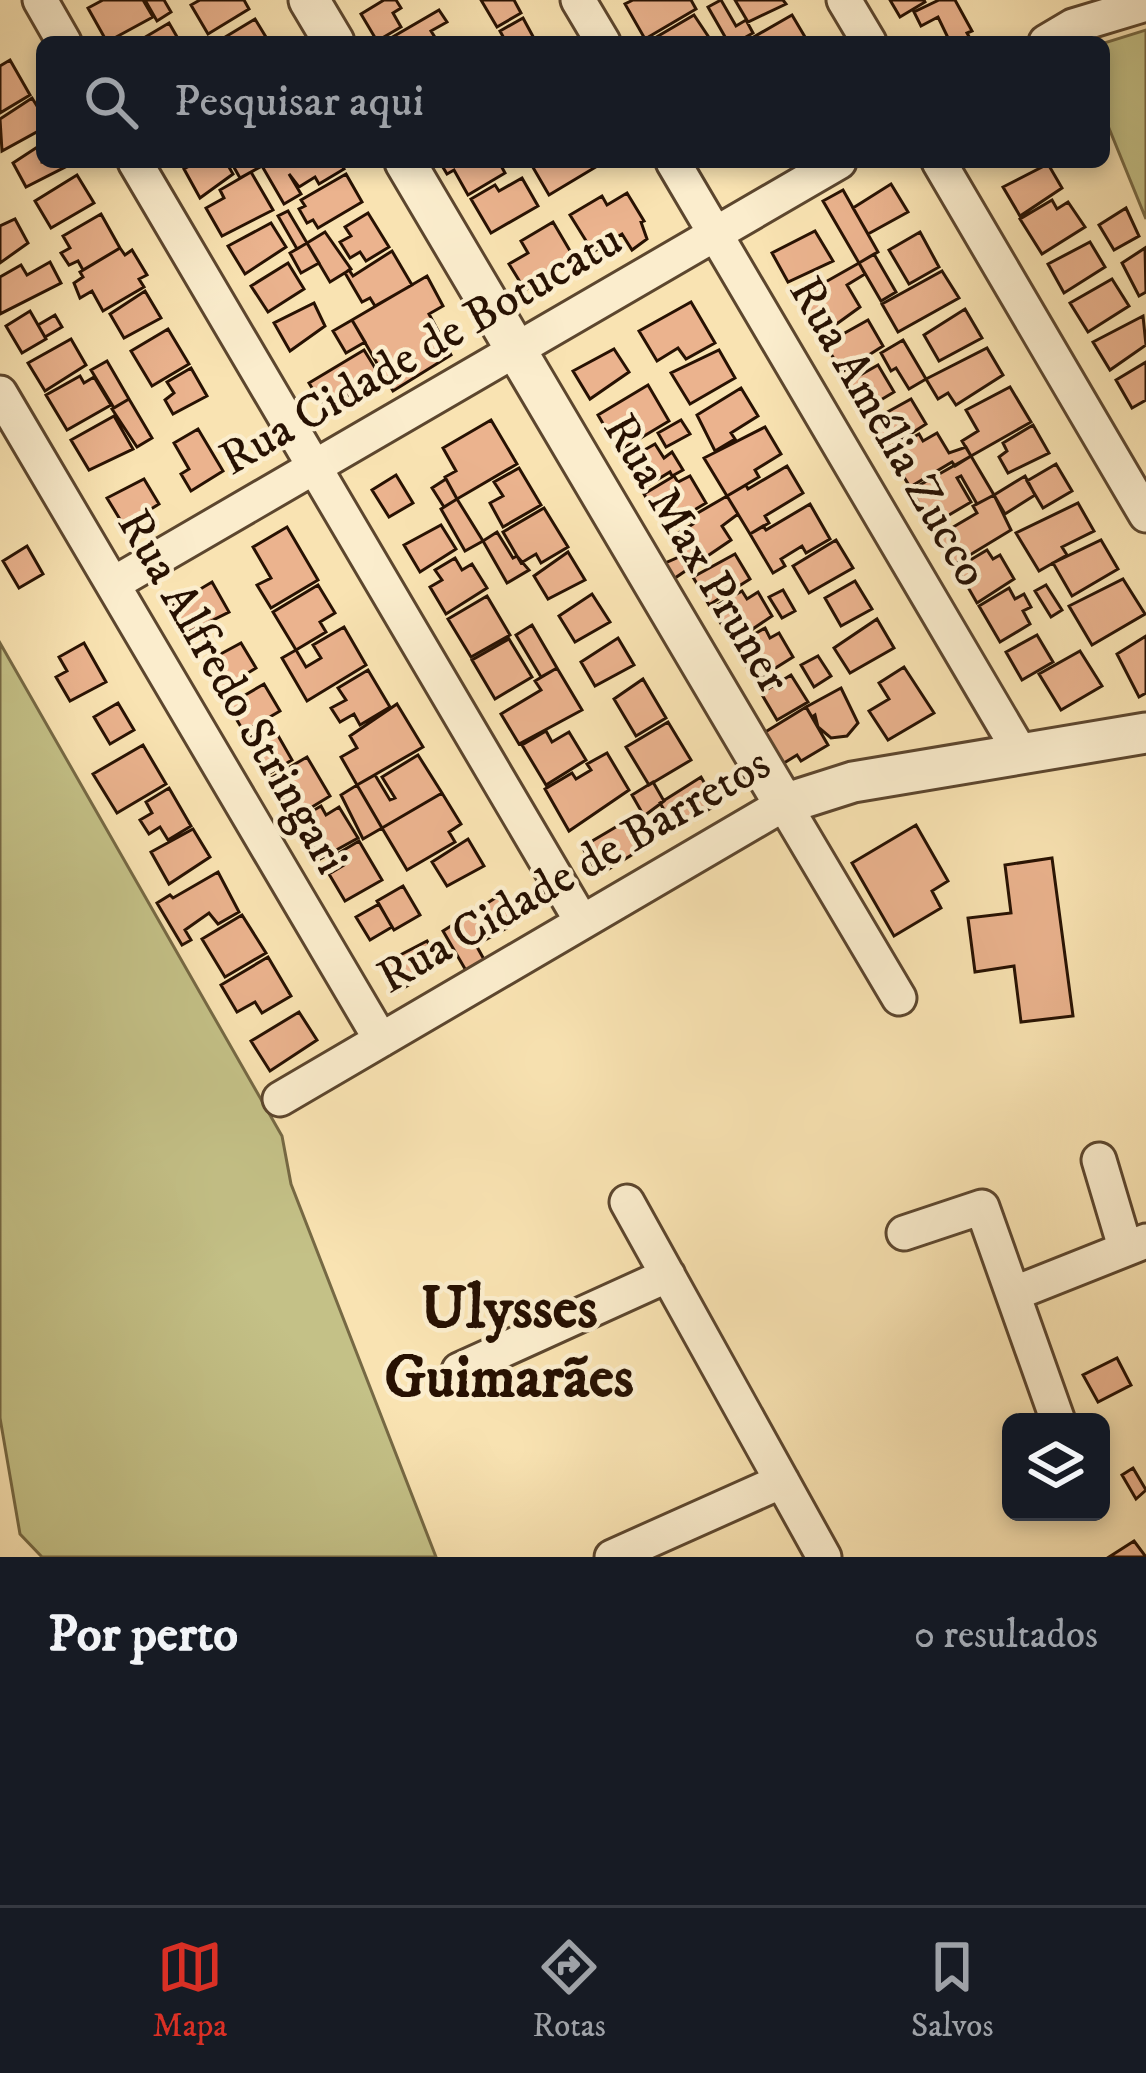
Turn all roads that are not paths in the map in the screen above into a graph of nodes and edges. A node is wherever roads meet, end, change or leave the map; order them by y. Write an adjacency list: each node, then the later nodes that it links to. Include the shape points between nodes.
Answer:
1 (40, 0): 7 (street)
2 (310, 0): 8 (street)
3 (578, 0): 9 (street)
4 (844, 0): 10 (street)
5 (1146, 4): 6 (street)
6 (1062, 23)
7 (61, 36)
8 (331, 36)
9 (599, 36)
10 (865, 36)
11 (139, 168): 19 (street)
12 (409, 168): 17 (street, Rua Max Pruner)
13 (677, 168): 16 (street, Rua Amélia Zucco)
14 (829, 168): 16 (street, Rua Cidade de Botucatu)
15 (943, 168): 20 (street)
16 (716, 234): 17 (street, Rua Cidade de Botucatu); 23 (street, Rua Amélia Zucco)
17 (516, 350): 19 (street, Rua Cidade de Botucatu); 24 (street, Rua Max Pruner)
18 (0, 393): 21 (street, Rua Alfredo Stringari)
19 (314, 467): 21 (street, Rua Cidade de Botucatu); 25 (street)
20 (1146, 515)
21 (112, 584): 27 (street, Rua Alfredo Stringari)
22 (1146, 733): 23 (street, Rua Cidade de Barretos)
23 (1020, 752): 24 (street, Rua Cidade de Barretos, via 853,782)
24 (784, 804): 25 (street, Rua Cidade de Barretos); 26 (street, Rua Max Pruner)
25 (582, 922): 27 (street, Rua Cidade de Barretos)
26 (899, 998)
27 (381, 1040): 28 (street, Rua Cidade de Barretos)
28 (280, 1099)
29 (1099, 1160): 32 (street)
30 (627, 1202): 33 (street)
31 (904, 1233): 34 (street, via 982,1207)
32 (1136, 1244): 34 (street)
33 (668, 1275): 35 (street); 37 (street)
34 (1013, 1294): 36 (street)
35 (459, 1370)
36 (1055, 1413)
37 (782, 1481): 38 (street); 39 (street)
38 (612, 1557)
39 (824, 1557)

